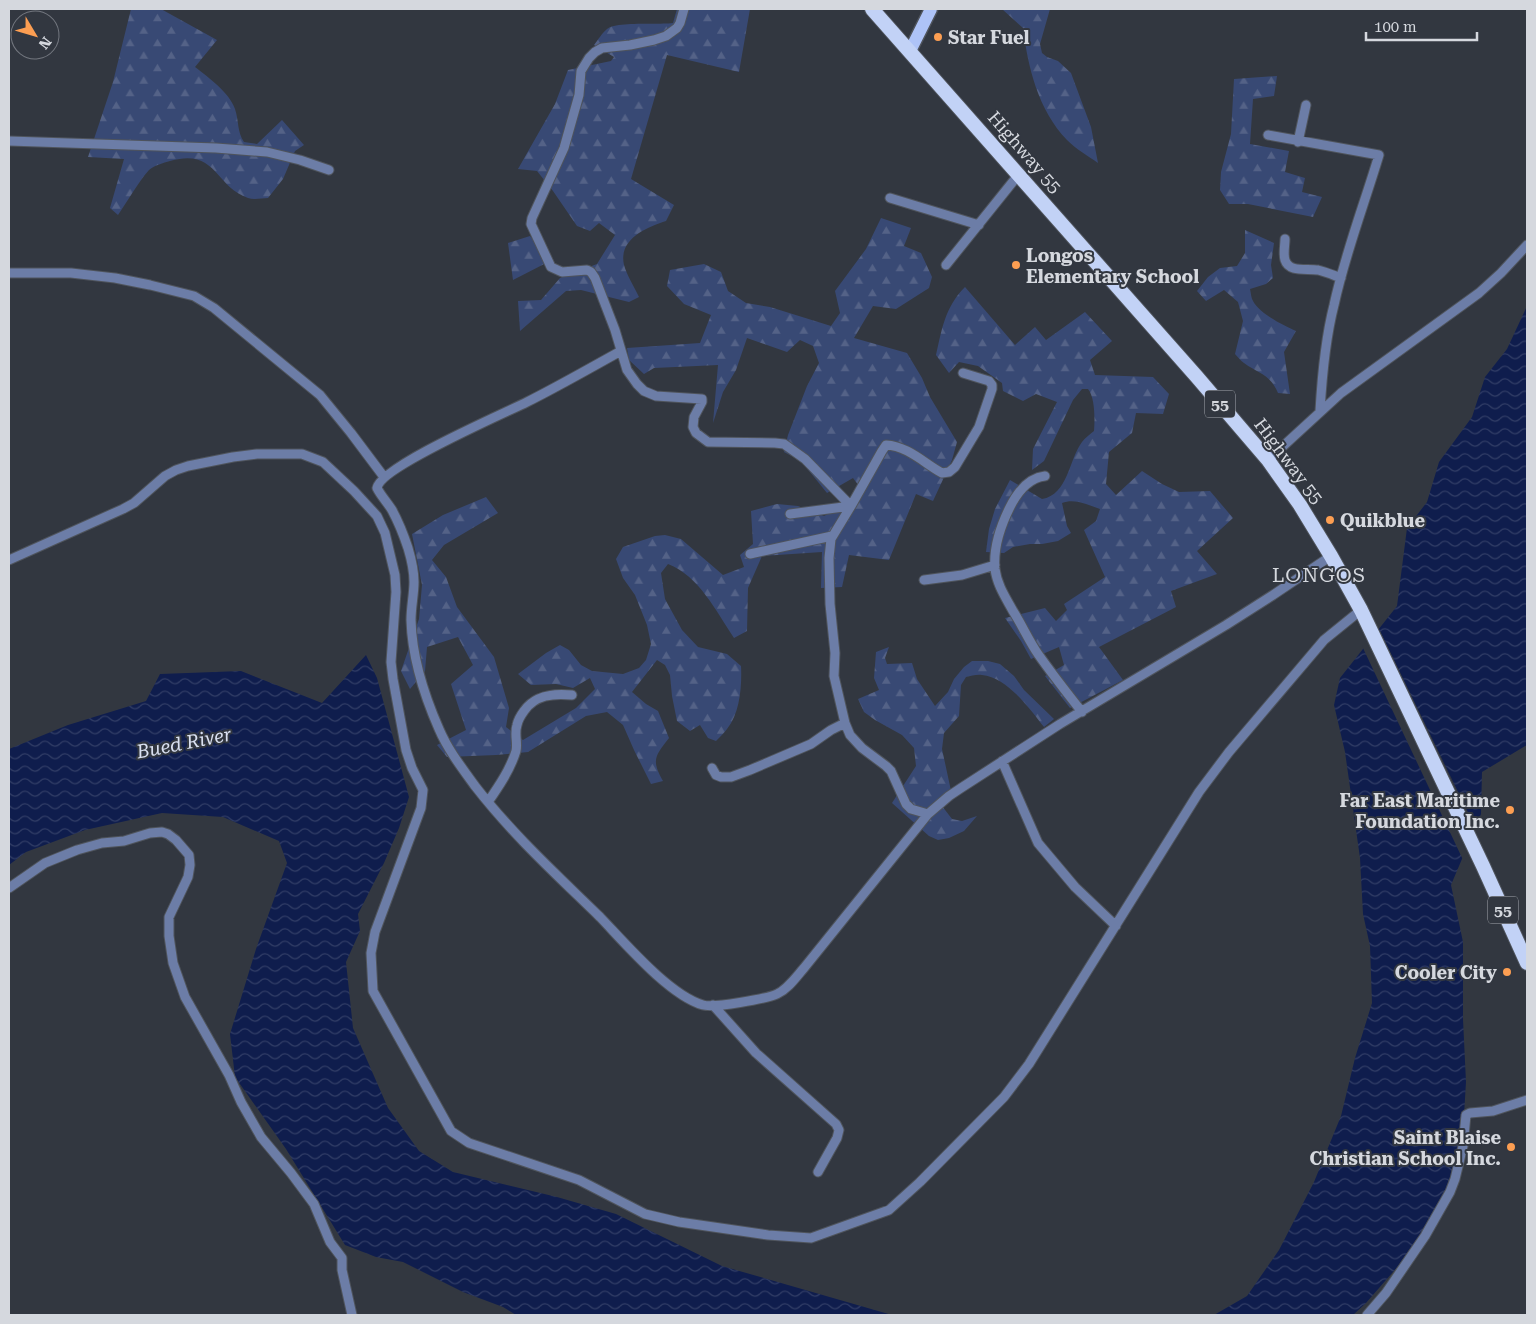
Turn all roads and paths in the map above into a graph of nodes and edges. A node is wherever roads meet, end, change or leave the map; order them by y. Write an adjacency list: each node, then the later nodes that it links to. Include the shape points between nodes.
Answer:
1 (684, 9): 18 (street, via 677,28 666,36 602,48 589,58 581,71 579,95 564,148 532,218 531,224 551,267 562,272 591,272)
2 (872, 9): 4 (highway, Highway 55 / 55)
3 (931, 9): 4 (main road)
4 (910, 51): 10 (highway, Highway 55 / 55)
5 (1306, 105): 8 (street)
6 (1268, 136): 8 (street)
7 (9, 141): 9 (street, via 267,152)
8 (1298, 142): 17 (street, via 1379,155)
9 (329, 170)
10 (1019, 174): 12 (street); 21 (highway, Highway 55 / 55)
11 (890, 198): 12 (street)
12 (979, 225): 15 (street)
13 (1285, 239): 17 (street, via 1284,257 1290,266)
14 (1527, 245): 20 (street, via 1479,293)
15 (946, 265)
16 (9, 273): 23 (street, via 116,278 194,296 214,308 320,396)
17 (1341, 278): 20 (street, via 1325,350)
18 (621, 351): 23 (street, via 527,402 448,439); 24 (street, via 628,370 644,391 656,396 702,400 693,427 701,438 711,443 784,444 805,460)
19 (964, 373): 24 (street, via 989,381 992,389 980,427 955,467 942,473 903,450 886,445)
20 (1320, 411): 21 (street)
21 (1268, 460): 28 (highway, Highway 55 / 55)
22 (1046, 476): 30 (street, via 1030,481 1015,498 996,540)
23 (384, 477): 38 (street, via 377,488 392,510 408,549 414,580 411,620 421,683 445,743)
24 (851, 506): 25 (street); 26 (street)
25 (790, 514)
26 (832, 536): 27 (street); 35 (street, via 829,558 834,676)
27 (750, 554)
28 (1331, 556): 32 (highway, Highway 55 / 55); 34 (street, via 1273,596)
29 (9, 560): 41 (street, via 123,509 176,470 233,457 302,454 323,462 359,497 377,516 392,562 396,592 391,662 393,679 406,750 423,790 421,808 375,932 371,954 373,991 451,1131 469,1143 579,1180 645,1214 768,1235 811,1238 889,1210 1004,1097 1029,1064)
30 (995, 565): 31 (street, via 962,575); 34 (street, via 1003,593 1037,652)
31 (924, 580)
32 (1361, 610): 41 (street, via 1324,640 1223,760 1199,792); 42 (highway, Highway 55 / 55)
33 (572, 695): 38 (street, via 542,696 531,701 517,723 517,746 512,763)
34 (1082, 712): 36 (street)
35 (845, 723): 37 (street, via 811,744 750,770 722,777 716,775); 39 (street, via 857,743 891,771 906,804)
36 (1002, 762): 39 (street, via 949,796); 41 (street, via 1038,842 1075,887)
37 (712, 768)
38 (488, 802): 43 (street, via 550,870 643,961 682,994 700,1004)
39 (928, 814): 43 (street, via 784,989 765,998)
40 (9, 888): 46 (street, via 45,863 76,850 150,833 168,834 189,855 188,877 169,917 172,963 185,997 261,1137 314,1204 330,1242 342,1258)
41 (1116, 926)
42 (1527, 963)
43 (713, 1005): 45 (street, via 756,1053 836,1124 839,1130 837,1138)
44 (1527, 1100): 47 (street, via 1493,1112 1466,1115 1463,1146 1450,1192 1425,1236)
45 (818, 1172)
46 (352, 1315)
47 (1367, 1315)

